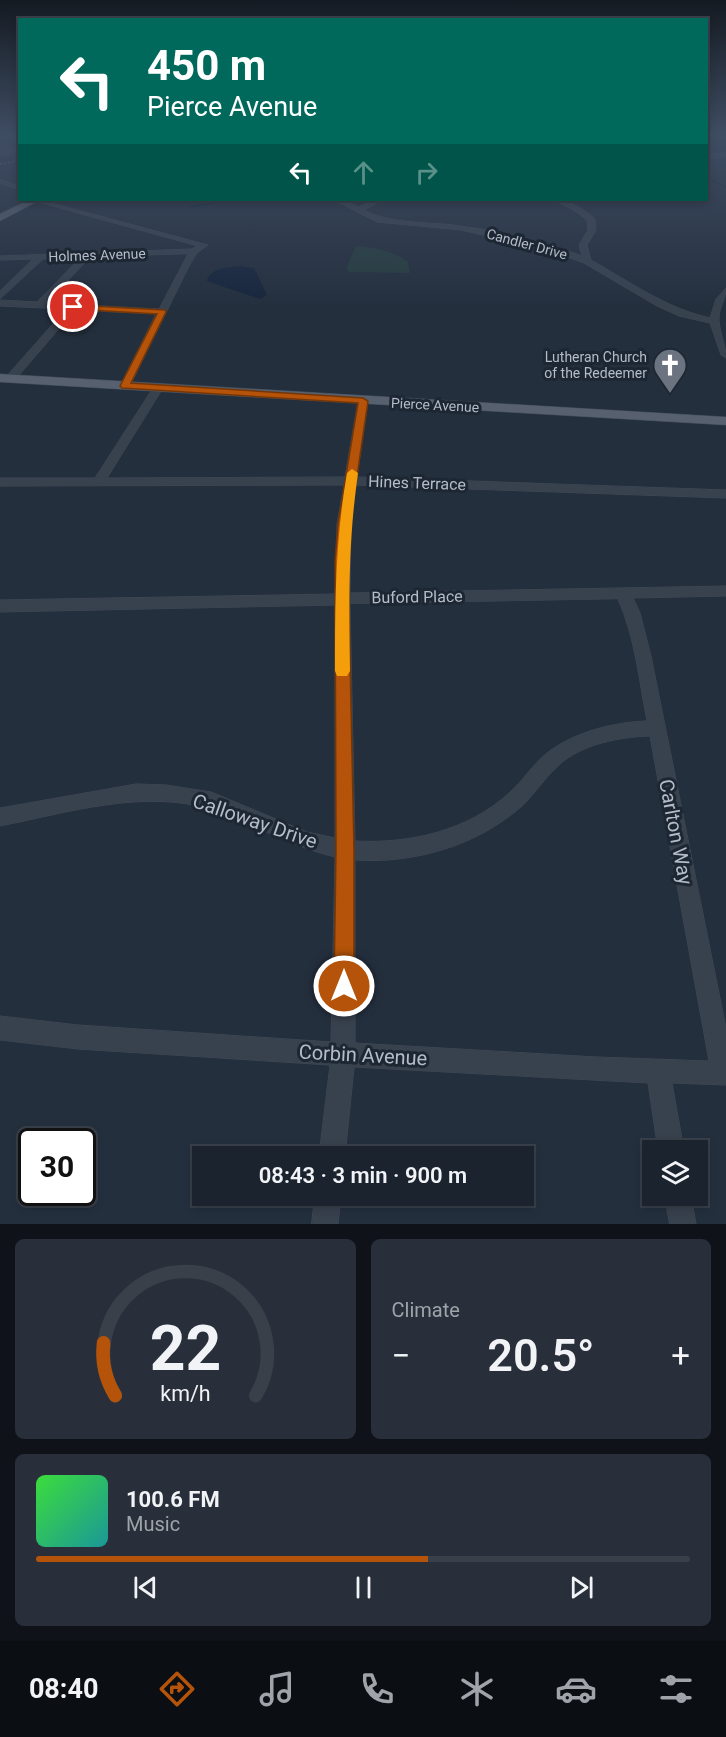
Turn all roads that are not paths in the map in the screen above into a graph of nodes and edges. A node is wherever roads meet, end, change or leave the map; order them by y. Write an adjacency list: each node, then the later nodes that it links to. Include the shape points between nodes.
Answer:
1 (33, 201): 7 (main road)
2 (39, 201): 10 (street, via 204,244)
3 (335, 201): 6 (street, Candler Drive)
4 (377, 201): 6 (street)
5 (559, 201): 8 (street, via 591,219 592,230)
6 (359, 210): 9 (street, Candler Drive, via 377,220 461,228)
7 (0, 218)
8 (583, 245): 9 (street); 14 (street)
9 (554, 249): 14 (street, Candler Drive)
10 (194, 251): 11 (street, Holmes Avenue); 20 (street)
11 (88, 255): 12 (street, Holmes Avenue); 18 (street)
12 (40, 256): 13 (street, Holmes Avenue); 16 (street)
13 (0, 258)
14 (587, 261): 21 (street, Candler Drive, via 660,304)
15 (726, 291): 21 (street, via 717,303)
16 (0, 296)
17 (0, 303): 18 (street)
18 (40, 305): 19 (street)
19 (73, 307): 20 (street); 23 (street)
20 (162, 312): 24 (street)
21 (713, 321): 22 (street)
22 (726, 355)
23 (5, 379): 24 (main road, Pierce Avenue)
24 (125, 386): 25 (main road, Pierce Avenue)
25 (158, 388): 26 (main road, Pierce Avenue); 30 (street)
26 (363, 401): 27 (main road, Pierce Avenue); 28 (street)
27 (726, 421)
28 (351, 480): 30 (street, Hines Terrace); 31 (street, Hines Terrace); 34 (street, via 344,524)
29 (0, 482): 30 (street, Hines Terrace)
30 (98, 483)
31 (726, 494)
32 (726, 591): 33 (street, Buford Place)
33 (623, 593): 34 (street, Buford Place); 36 (street, Carlton Way, via 643,656)
34 (341, 598): 35 (street, Buford Place); 38 (street)
35 (3, 611)
36 (656, 728): 38 (street, Calloway Drive, via 628,729 589,739 554,758 514,800 472,829 421,847 376,852); 42 (street, Carlton Way)
37 (0, 817): 38 (street, Calloway Drive, via 136,793 166,794 211,801 307,841)
38 (345, 850): 40 (street)
39 (0, 1028): 40 (street, Corbin Avenue, via 78,1037)
40 (343, 1054): 41 (street, Corbin Avenue); 44 (street)
41 (658, 1071): 42 (street, Corbin Avenue); 43 (street)
42 (724, 1072)
43 (669, 1140)
44 (333, 1146)
45 (327, 1206): 47 (street)
46 (680, 1206): 48 (street)
47 (325, 1224)
48 (683, 1224)

